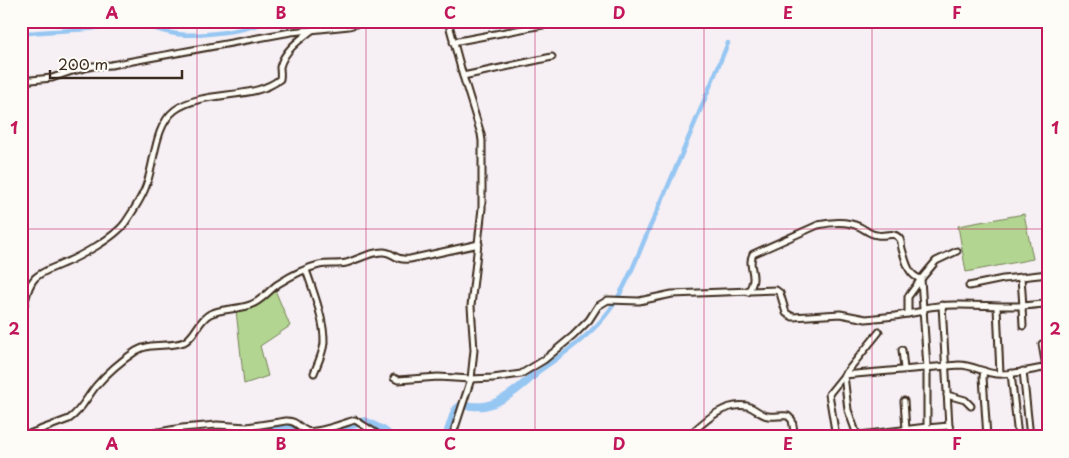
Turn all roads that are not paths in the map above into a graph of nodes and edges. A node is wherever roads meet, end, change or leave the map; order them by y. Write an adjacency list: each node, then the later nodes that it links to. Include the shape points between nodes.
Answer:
1 (367, 21): 4 (street)
2 (448, 21): 5 (street)
3 (564, 21): 5 (street)
4 (312, 30): 8 (street, via 93,66 52,78); 22 (street, via 284,57 280,79 275,82 249,92 195,100 176,109 163,122 146,186 123,226 90,251 34,279)
5 (453, 42): 7 (street)
6 (552, 57): 7 (street)
7 (463, 76): 9 (street, via 482,141)
8 (21, 82)
9 (479, 244): 11 (street, via 402,260 382,252 345,263 320,264); 39 (street, via 471,306 474,350)
10 (957, 251): 14 (street, via 936,262)
11 (306, 270): 34 (street, via 324,340); 48 (street, via 278,284 249,306 211,313 186,341 138,350 97,385 70,419)
12 (1048, 274): 13 (street)
13 (1021, 277): 15 (street); 20 (street)
14 (922, 279): 16 (street, via 910,272 897,236 875,235 848,224 826,223 753,254 754,278); 21 (street); 23 (street, via 908,297)
15 (969, 286)
16 (748, 292): 23 (street, via 778,290 785,312 792,317 840,314 870,319); 39 (street, via 608,300 598,306 574,336 529,370 515,376)
17 (1048, 303): 20 (street)
18 (942, 305): 19 (street); 21 (street); 28 (street)
19 (997, 307): 20 (street); 36 (street)
20 (1022, 307): 24 (street)
21 (924, 310): 23 (street); 30 (street)
22 (21, 314)
23 (908, 314)
24 (1023, 326)
25 (879, 332): 37 (street)
26 (1042, 344): 29 (street)
27 (902, 350): 31 (street)
28 (946, 366): 30 (street); 32 (street, via 965,365); 40 (street)
29 (1047, 367): 33 (street)
30 (927, 368): 31 (street); 44 (street)
31 (904, 369): 37 (street)
32 (984, 371): 36 (street); 60 (street)
33 (1023, 371): 35 (street); 62 (street)
34 (314, 372)
35 (1011, 373): 36 (street); 61 (street)
36 (1000, 374)
37 (844, 375): 49 (street, via 848,410); 56 (street, via 829,395)
38 (394, 378): 39 (street)
39 (471, 379): 52 (street)
40 (948, 395): 42 (street, via 965,400); 43 (street)
41 (904, 401): 46 (street)
42 (971, 406)
43 (949, 426): 44 (street); 59 (street)
44 (927, 428): 46 (street); 58 (street)
45 (696, 430): 53 (street); 54 (street); 55 (street, via 724,409 739,406 752,408 764,416 788,416 792,420)
46 (906, 430): 47 (street)
47 (890, 434): 49 (street)
48 (26, 436)
49 (858, 436): 57 (street)
50 (148, 437): 51 (street, via 162,431 217,425 247,427 291,420 307,431 315,432 355,420)
51 (382, 437)
52 (452, 437)
53 (687, 437)
54 (699, 437)
55 (795, 437)
56 (836, 437)
57 (843, 437)
58 (927, 437)
59 (954, 437)
60 (987, 437)
61 (1018, 437)
62 (1030, 437)

